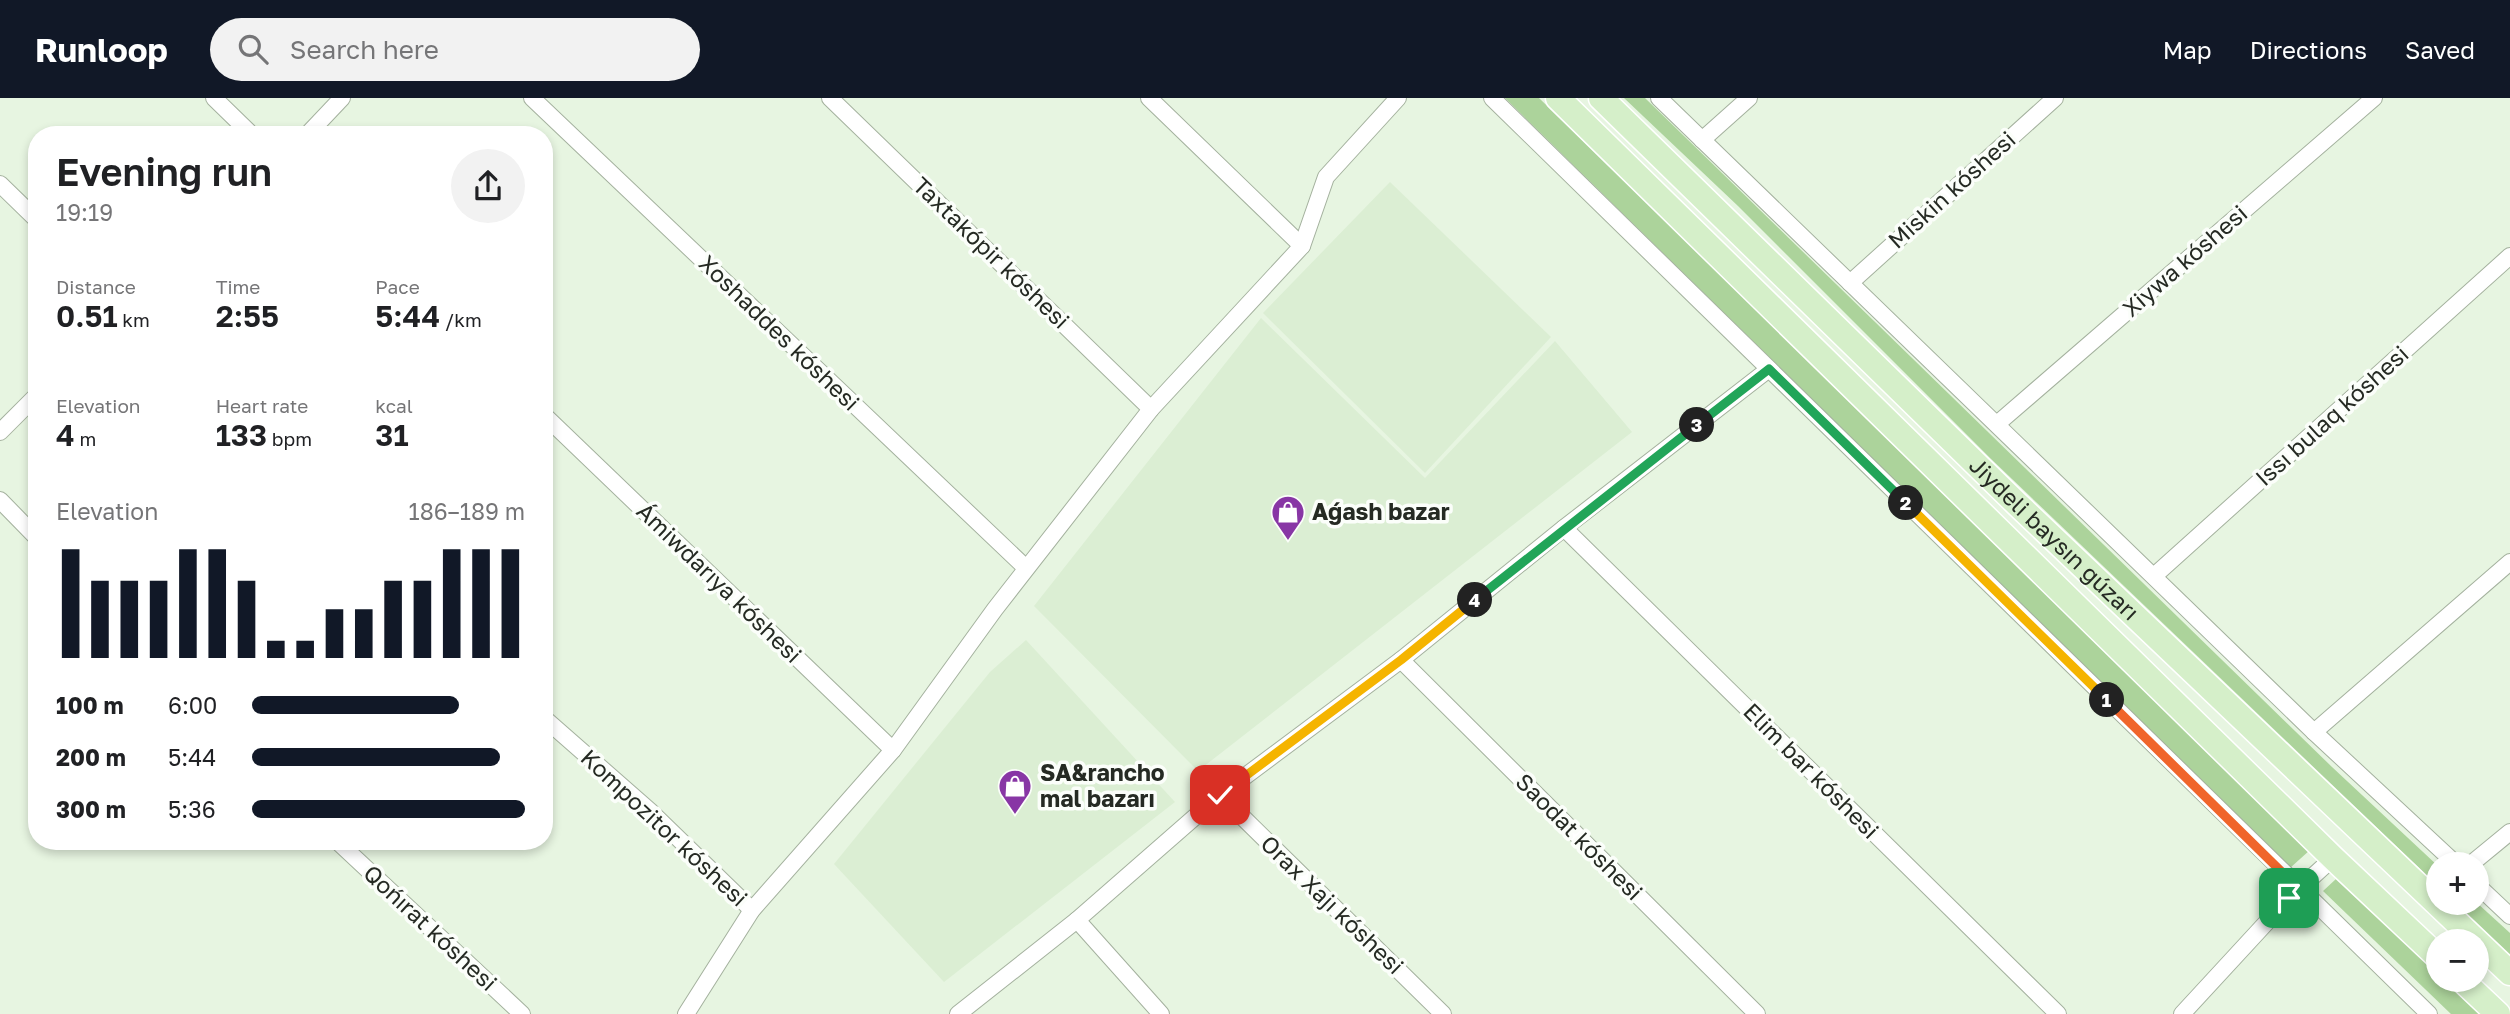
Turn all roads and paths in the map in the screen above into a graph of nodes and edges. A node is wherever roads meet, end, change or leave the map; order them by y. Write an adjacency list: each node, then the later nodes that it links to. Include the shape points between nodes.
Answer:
1 (214, 98): 14 (street)
2 (342, 98): 15 (street)
3 (532, 98): 32 (street, Xoshaddes kóshesi)
4 (830, 98): 24 (street, Taxtakópir kóshesi)
5 (1149, 98): 19 (street)
6 (1398, 98): 19 (street, via 1326,177)
7 (1493, 98): 22 (street)
8 (1558, 98): 43 (main road, Jiydeli baysın gúzarı)
9 (1601, 98): 50 (main road, Jiydeli baysın gúzarı, via 2026,513)
10 (1659, 98): 16 (street)
11 (1749, 98): 16 (street)
12 (2055, 98): 21 (street, Miskin kóshesi)
13 (2374, 98): 26 (street, Xiywa kóshesi)
14 (243, 126)
15 (316, 126)
16 (1702, 140): 21 (street)
17 (0, 184): 18 (street)
18 (28, 211)
19 (1302, 246): 24 (street)
20 (2510, 256): 33 (street, Issı bulaq kóshesi)
21 (1850, 283): 26 (street)
22 (1769, 369): 29 (street); 44 (street)
23 (28, 404): 27 (street)
24 (1151, 409): 32 (street)
25 (553, 424): 37 (street, Ámiwdarıya kóshesi)
26 (1997, 424): 33 (street)
27 (0, 432)
28 (0, 500): 30 (street)
29 (1564, 528): 34 (street); 58 (street, Elim bar kóshesi)
30 (28, 529)
31 (2510, 562): 36 (street)
32 (1026, 568): 37 (street)
33 (2154, 576): 36 (street)
34 (1401, 660): 38 (street); 57 (street, Saodat kóshesi)
35 (553, 727): 46 (street, Kompozitor kóshesi, via 650,810)
36 (2314, 733): 41 (street)
37 (893, 750): 46 (street)
38 (1220, 795): 48 (street); 56 (street, Orax Xajı kóshesi)
39 (2510, 832): 42 (street)
40 (347, 850): 52 (street, Qońırat kóshesi)
41 (2443, 852)
42 (2486, 852)
43 (2333, 858): 44 (street); 49 (main road, Jiydeli baysın gúzarı)
44 (2298, 888): 59 (street); 60 (street)
45 (2489, 896): 47 (street)
46 (752, 910): 53 (street)
47 (2510, 916)
48 (1077, 920): 54 (street); 55 (street)
49 (2426, 946)
50 (2510, 973)
51 (2475, 992): 61 (main road)
52 (522, 1014)
53 (686, 1014)
54 (958, 1014)
55 (1161, 1014)
56 (1443, 1014)
57 (1757, 1014)
58 (2058, 1014)
59 (2182, 1014)
60 (2429, 1014)
61 (2498, 1014)

